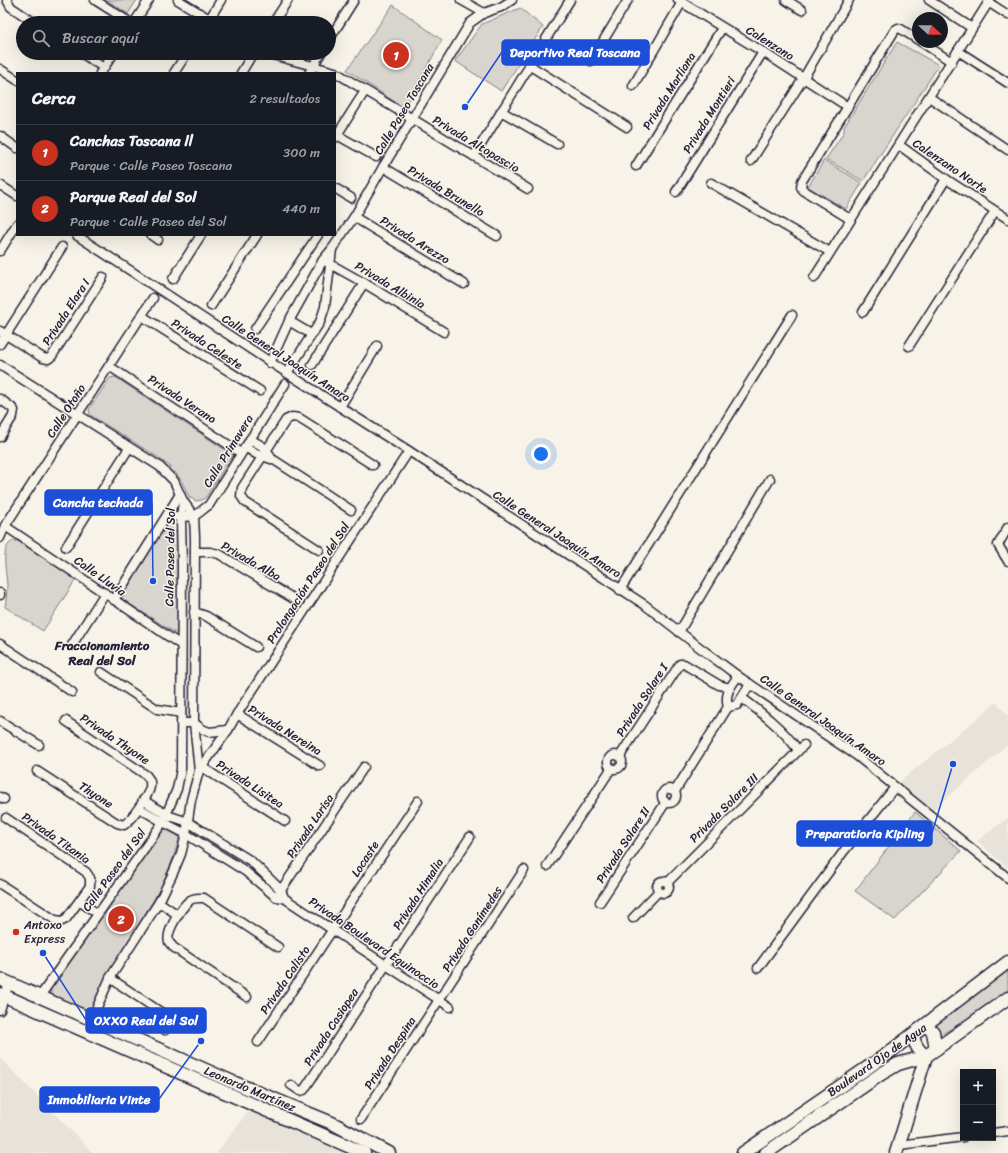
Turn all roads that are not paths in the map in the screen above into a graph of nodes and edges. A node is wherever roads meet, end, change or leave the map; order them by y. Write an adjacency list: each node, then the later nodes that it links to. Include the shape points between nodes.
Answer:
1 (95, 0): 21 (street)
2 (149, 0): 22 (street)
3 (178, 0): 23 (street)
4 (221, 0): 24 (street)
5 (288, 0): 25 (street)
6 (354, 0): 28 (street)
7 (461, 0): 18 (street)
8 (512, 0): 18 (street, Calle Paseo Toscana)
9 (570, 0): 41 (street)
10 (628, 0): 39 (street)
11 (786, 0): 17 (street)
12 (849, 0): 49 (street)
13 (929, 0): 27 (street)
14 (680, 1): 26 (street, Calenzano); 52 (street)
15 (989, 1): 19 (street); 27 (street)
16 (11, 2): 20 (street)
17 (802, 10)
18 (484, 13): 57 (street, Calle Paseo Toscana, via 470,23)
19 (1008, 15)
20 (28, 16)
21 (121, 16)
22 (137, 16)
23 (202, 16)
24 (214, 16)
25 (278, 16)
26 (722, 28): 32 (street, Calenzano); 68 (street, Privada Marliana)
27 (972, 28): 31 (street)
28 (336, 29)
29 (912, 36): 55 (street, via 901,29 895,30)
30 (930, 48): 40 (street)
31 (958, 51): 40 (street); 51 (street)
32 (763, 52): 49 (street, Calenzano); 75 (street, Privada Montieri)
33 (89, 60): 44 (street)
34 (109, 60): 44 (street)
35 (182, 60): 45 (street)
36 (249, 60): 46 (street)
37 (285, 60): 43 (street, Privada Altopascio)
38 (317, 60): 43 (street)
39 (591, 61)
40 (952, 62): 54 (street)
41 (529, 65): 56 (street); 58 (street)
42 (0, 69): 50 (street)
43 (311, 69): 47 (street, Privada Altopascio)
44 (102, 71)
45 (175, 72)
46 (242, 72)
47 (334, 72)
48 (336, 73): 53 (street, Privada Altopascio)
49 (803, 78): 55 (street, Calenzano); 67 (street)
50 (16, 79)
51 (1008, 83)
52 (632, 86)
53 (365, 91): 57 (street, Privada Altopascio); 60 (street)
54 (929, 97): 62 (street); 64 (street)
55 (848, 107): 80 (street, via 801,186 803,190)
56 (501, 111): 61 (street); 65 (street)
57 (411, 119): 65 (street, Privada Altopascio); 69 (street, Calle Paseo Toscana)
58 (627, 127)
59 (0, 136): 63 (street)
60 (336, 136): 66 (street)
61 (557, 144)
62 (899, 146): 70 (street, Calenzano Norte); 80 (street)
63 (16, 147)
64 (1008, 150)
65 (474, 156): 74 (street, Privada Altopascio)
66 (376, 157)
67 (751, 161)
68 (636, 166)
69 (383, 167): 79 (street, Calle Paseo Toscana); 87 (street, Privada Brunello)
70 (946, 179): 78 (street, Calenzano Norte); 99 (street)
71 (711, 183): 90 (street)
72 (0, 185): 76 (street)
73 (336, 189): 77 (street)
74 (528, 189)
75 (676, 192)
76 (16, 195)
77 (351, 198)
78 (995, 211): 81 (street, Calenzano Norte); 109 (street)
79 (354, 217): 91 (street, Calle Paseo Toscana, via 332,249); 96 (street, Privada Arezzo)
80 (850, 219): 90 (street)
81 (1008, 219)
82 (16, 226): 89 (street)
83 (78, 236): 110 (street, Calle General Joaquín Amaro)
84 (200, 236): 94 (street)
85 (256, 236): 98 (street)
86 (317, 236): 103 (street)
87 (497, 236)
88 (62, 247): 105 (street)
89 (0, 251)
90 (830, 252): 93 (street)
91 (327, 262): 95 (street, Privada Albinia); 102 (street, Calle Paseo Toscana); 106 (street, via 325,307 320,322)
92 (103, 277): 105 (street, Privada Elara I, via 48,359 42,358)
93 (814, 278)
94 (172, 279)
95 (364, 283): 104 (street, Privada Albinia); 112 (street)
96 (464, 284)
97 (153, 298): 101 (street, Calle Otoño)
98 (211, 306)
99 (863, 312)
100 (792, 315): 140 (street)
101 (142, 316): 113 (street, Calle Otoño); 116 (street, Privada Celeste)
102 (289, 321): 106 (street); 110 (street, Calle Paseo Toscana)
103 (255, 330)
104 (444, 332)
105 (3, 333): 107 (street)
106 (311, 334): 114 (street)
107 (0, 344)
108 (377, 346): 118 (street)
109 (909, 346)
110 (270, 363): 114 (street, Calle General Joaquín Amaro)
111 (0, 365): 119 (street)
112 (312, 365)
113 (109, 366): 119 (street, Calle Otoño); 123 (street, Privada Verano)
114 (286, 373): 118 (street, Calle General Joaquín Amaro)
115 (285, 384): 121 (street, Calle Primavera)
116 (260, 391)
117 (0, 399): 120 (street, via 14,410)
118 (340, 407): 124 (street, Calle General Joaquín Amaro)
119 (77, 415): 122 (street); 133 (street, Calle Otoño)
120 (0, 438)
121 (250, 439): 123 (street, Calle Primavera); 125 (street, via 262,446)
122 (129, 448): 128 (street, via 159,466 174,481); 136 (street)
123 (243, 450): 125 (street, Privada Verano); 130 (street, Calle Primavera, via 208,505)
124 (409, 450): 140 (street, Calle General Joaquín Amaro); 158 (street, Prolongación Paseo del Sol)
125 (265, 454): 126 (street, via 286,420 292,417 300,418); 129 (street); 137 (street, via 242,488 240,496 245,502)
126 (373, 465)
127 (770, 479): 145 (street)
128 (181, 498): 130 (street, Calle Paseo del Sol); 131 (street); 132 (street, Calle Paseo del Sol)
129 (351, 510)
130 (194, 516): 132 (street); 138 (street, Calle Paseo del Sol)
131 (167, 517): 132 (street); 143 (street)
132 (181, 517): 148 (street, Calle Paseo del Sol)
133 (5, 526): 135 (street, Calle Otoño); 141 (street, Calle Lluvia)
134 (1008, 527): 139 (street, via 998,545)
135 (0, 538)
136 (66, 547)
137 (319, 550)
138 (195, 552): 142 (street, Privada Alba, via 219,554); 144 (street, Calle Paseo del Sol)
139 (1008, 561)
140 (620, 590): 145 (street, Calle General Joaquín Amaro, via 645,605)
141 (106, 593): 143 (street, Calle Lluvia); 147 (street)
142 (294, 599)
143 (114, 600): 148 (street, Calle Lluvia)
144 (194, 612): 149 (street, via 206,616); 162 (street, Calle Paseo del Sol)
145 (679, 632): 151 (street, Calle General Joaquín Amaro)
146 (0, 644): 154 (street)
147 (72, 645)
148 (182, 645): 157 (street, Calle Paseo del Sol)
149 (256, 647)
150 (101, 672): 157 (street, via 157,710)
151 (738, 676): 152 (street, Calle General Joaquín Amaro); 153 (street)
152 (750, 684): 155 (street); 169 (street, Calle General Joaquín Amaro, via 857,756)
153 (730, 688): 156 (street, via 725,699); 179 (street, Privada Solare I, via 719,685 680,664 620,756 623,761 622,767 617,770 611,769)
154 (72, 692)
155 (742, 698): 156 (street, via 737,705); 189 (street, Privada Solare III, via 801,747 668,882 667,892 658,892)
156 (728, 707): 186 (street, Privada Solare II, via 675,791 674,800 666,802)
157 (181, 713): 161 (street, Calle Paseo del Sol)
158 (237, 714): 163 (street, Prolongación Paseo del Sol); 165 (street, Privada Nereina)
159 (0, 720): 164 (street)
160 (66, 721): 170 (street, Privada Thyone, via 146,775 150,781 150,789)
161 (181, 723): 162 (street); 174 (street, Calle Paseo del Sol, via 181,769 177,789)
162 (194, 723): 163 (street, via 209,732); 167 (street, Calle Paseo del Sol)
163 (228, 730): 167 (street, Prolongación Paseo del Sol)
164 (39, 746)
165 (320, 766)
166 (364, 767): 183 (street, Privada Larisa)
167 (200, 769): 175 (street, Privada Lisitea); 176 (street, Calle Paseo del Sol)
168 (37, 771): 172 (street, Thyone, via 117,824 124,825 130,821)
169 (895, 787): 181 (street, Calle General Joaquín Amaro); 194 (street, via 844,851)
170 (143, 800): 172 (street, Privada Thyone); 174 (street)
171 (418, 801): 190 (street, Locaste)
172 (138, 808): 174 (street)
173 (6, 818): 184 (street, Privada Titania, via 86,872 90,878 90,886)
174 (165, 818): 176 (street, Privada Boulevard Equinoccio); 177 (street, Privada Boulevard Equinoccio); 187 (street, Calle Paseo del Sol)
175 (284, 821)
176 (188, 822): 177 (street, Calle Paseo del Sol); 183 (street, Privada Boulevard Equinoccio, via 251,861)
177 (186, 834): 183 (street, Privada Boulevard Equinoccio); 185 (street, Calle Paseo del Sol, via 178,860)
178 (470, 837): 193 (street, Privada Himalia)
179 (547, 866)
180 (524, 870): 201 (street, Privada Ganímedes)
181 (1008, 878)
182 (0, 884): 184 (street, Privada Titania, via 55,920 66,919)
183 (280, 895): 190 (street, Privada Boulevard Equinoccio)
184 (80, 902): 187 (street)
185 (159, 902): 188 (street); 195 (street, Calle Paseo del Sol)
186 (600, 902)
187 (97, 913): 198 (street, Calle Paseo del Sol)
188 (178, 914): 191 (street, via 189,900 204,898); 199 (street, via 169,933 169,942 173,947)
189 (633, 918)
190 (333, 930): 193 (street, Privada Boulevard Equinoccio); 212 (street, Privada Calisto)
191 (278, 947)
192 (1008, 962): 208 (main road, Boulevard Ojo de Agua)
193 (387, 965): 201 (street, Privada Boulevard Equinoccio); 215 (street, Privada Casiopea, via 304,1090 300,1091)
194 (758, 968)
195 (110, 978): 205 (street, Calle Paseo del Sol); 206 (street)
196 (4, 980): 197 (street); 198 (main road, Leonardo Martínez)
197 (2, 995): 203 (main road, Leonardo Martínez); 204 (street)
198 (40, 996): 203 (street, Calle Paseo del Sol); 205 (main road, Leonardo Martínez)
199 (247, 997)
200 (1008, 998): 213 (main road, Boulevard Ojo de Agua)
201 (439, 1000): 202 (street, Privada Boulevard Equinoccio); 217 (street, Privada Despina)
202 (450, 1007)
203 (32, 1008): 210 (main road, Leonardo Martínez)
204 (0, 1010)
205 (91, 1019): 210 (street, Calle Paseo del Sol); 216 (main road, Leonardo Martínez)
206 (170, 1019): 207 (street); 209 (street)
207 (180, 1025)
208 (926, 1025): 211 (main road, Boulevard Ojo de Agua); 213 (main road, via 933,1032)
209 (166, 1030)
210 (86, 1032): 216 (main road, Leonardo Martínez)
211 (912, 1036): 214 (main road, via 919,1052); 224 (main road, Boulevard Ojo de Agua)
212 (258, 1042)
213 (936, 1049): 214 (main road, Boulevard Ojo de Agua)
214 (926, 1056): 221 (main road, Boulevard Ojo de Agua); 225 (main road, Boulevard Ojo de Agua, via 898,1064 881,1074)
215 (291, 1085)
216 (232, 1089): 222 (main road, Leonardo Martínez); 223 (main road, Leonardo Martínez, via 332,1123)
217 (361, 1119)
218 (1008, 1131): 219 (street)
219 (996, 1133)
220 (960, 1138): 221 (street)
221 (897, 1149)
222 (364, 1153)
223 (389, 1153)
224 (743, 1153)
225 (766, 1153)

